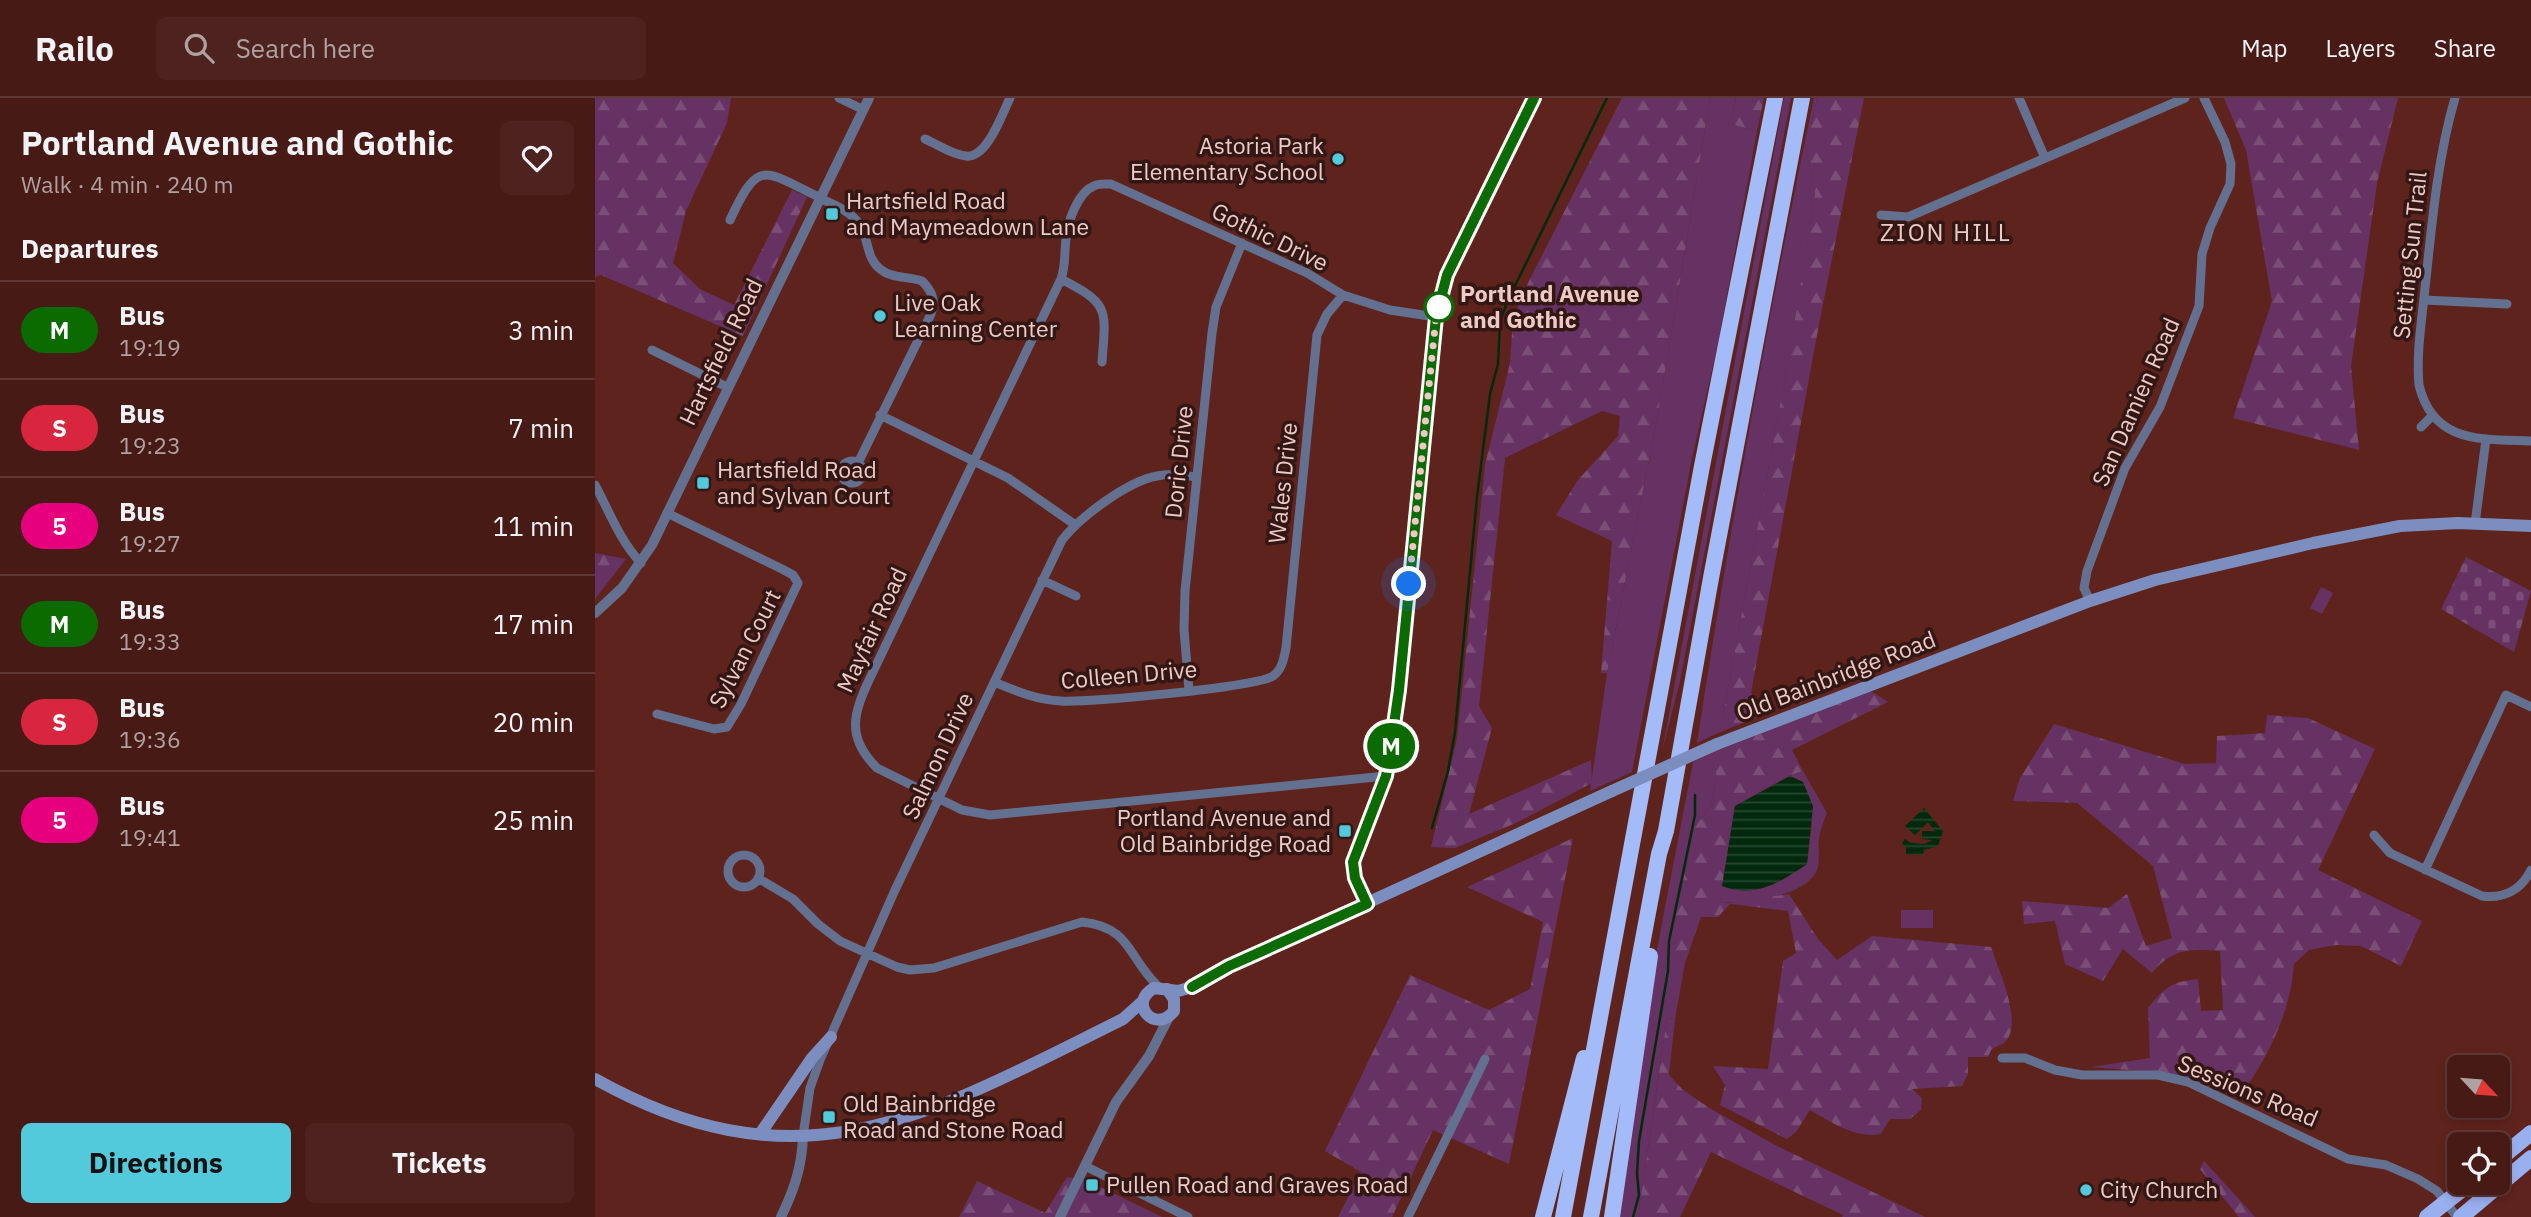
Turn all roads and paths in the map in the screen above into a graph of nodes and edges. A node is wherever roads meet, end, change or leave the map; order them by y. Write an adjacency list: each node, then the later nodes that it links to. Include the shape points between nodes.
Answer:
1 (839, 98): 11 (street)
2 (869, 98): 11 (street, Hartsfield Road)
3 (1010, 98): 12 (street, via 978,154 962,156)
4 (1534, 98): 23 (street, via 1447,275)
5 (1775, 98): 67 (highway)
6 (1803, 98): 52 (highway)
7 (2019, 98): 13 (street)
8 (2185, 98): 13 (street)
9 (2204, 98): 43 (street, San Damien Road, via 2225,142 2230,184 2202,254 2199,306 2160,407 2125,468 2087,571 2084,588)
10 (2455, 98): 21 (street, Setting Sun Trail, via 2440,159)
11 (862, 109): 15 (street, Hartsfield Road)
12 (925, 139)
13 (2045, 158): 16 (street, via 1907,217)
14 (1090, 187): 18 (street, Gothic Drive, via 1111,184); 19 (street, Mayfair Road, via 1068,228)
15 (819, 197): 17 (street, via 774,176 758,176 749,183); 26 (street, Hartsfield Road); 27 (street, via 853,217 879,269 922,281 933,295 931,313)
16 (1881, 215)
17 (730, 220)
18 (1242, 243): 20 (street, Gothic Drive); 34 (street, Doric Drive, via 1216,307)
19 (1061, 279): 25 (street, via 1100,304 1105,324); 32 (street, Mayfair Road)
20 (1343, 295): 23 (street, Gothic Drive, via 1390,310); 45 (street, Wales Drive, via 1317,335 1286,648 1280,668)
21 (2424, 300): 22 (street); 28 (street, Setting Sun Trail, via 2418,374)
22 (2507, 304)
23 (1436, 317): 50 (street, via 1399,690)
24 (652, 351): 26 (street)
25 (1102, 362)
26 (727, 387): 36 (street, Hartsfield Road)
27 (880, 415): 32 (street); 33 (street)
28 (2433, 415): 29 (street); 30 (street, via 2461,435)
29 (2421, 427)
30 (2486, 439): 31 (street); 38 (street)
31 (2531, 441)
32 (974, 461): 37 (street, via 1008,478); 51 (street, Mayfair Road, via 855,716 857,740 867,759)
33 (857, 463)
34 (1196, 477): 37 (street, Salmon Drive, via 1169,474 1149,478); 47 (street, Doric Drive, via 1185,591)
35 (595, 485): 40 (street, via 631,553)
36 (667, 513): 40 (street, Hartsfield Road); 49 (street, Sylvan Court, via 782,569 798,583 727,727 714,729)
37 (1074, 524): 41 (street, Salmon Drive)
38 (2475, 524): 39 (main road, Old Bainbridge Road); 43 (main road, Old Bainbridge Road, via 2423,523 2378,529 2195,570)
39 (2531, 526)
40 (641, 563): 44 (street, Hartsfield Road)
41 (1042, 580): 42 (street); 46 (street, Salmon Drive)
42 (1076, 596)
43 (2090, 601): 57 (main road, Old Bainbridge Road, bridge, via 1717,744)
44 (595, 613)
45 (1270, 678): 47 (street, Colleen Drive)
46 (994, 682): 47 (street, Colleen Drive, via 1025,695 1059,701); 51 (street, Salmon Drive)
47 (1189, 690)
48 (2531, 707): 54 (street, via 2506,695)
49 (657, 714)
50 (1386, 776): 51 (street, Mayfair Road, via 1003,814 974,813); 57 (street, via 1353,862)
51 (939, 798): 58 (street, Salmon Drive)
52 (1666, 831): 87 (highway); 88 (highway, via 1668,856)
53 (2374, 835): 54 (street, via 2390,853)
54 (2425, 870): 55 (street, via 2491,897 2515,890)
55 (2531, 870)
56 (758, 878): 58 (street, via 793,899 828,933)
57 (1367, 904): 60 (main road, Old Bainbridge Road)
58 (867, 954): 59 (street, via 910,970 934,968 1082,922 1119,935); 68 (street, Salmon Drive)
59 (1143, 971): 61 (street); 62 (street)
60 (1192, 987): 61 (main road, Old Bainbridge Road); 63 (main road, Old Bainbridge Road)
61 (1163, 988): 62 (main road, via 1154,988); 63 (main road)
62 (1144, 998): 64 (main road, via 1143,1009); 66 (main road)
63 (1175, 1003): 65 (main road)
64 (1150, 1017): 65 (main road); 66 (main road); 69 (street, via 1157,1035)
65 (1168, 1017): 69 (street)
66 (1123, 1019): 75 (main road, via 919,1114 864,1130)
67 (1600, 1020): 85 (highway, via 1582,1063); 86 (highway)
68 (831, 1037): 74 (main road); 75 (street, Salmon Drive, via 810,1088)
69 (1155, 1045): 78 (street, via 1123,1090)
70 (2002, 1058): 80 (street, Sessions Road, via 2025,1058 2082,1074 2158,1075 2188,1082 2348,1159 2396,1168 2431,1186)
71 (1485, 1059): 84 (street)
72 (595, 1079): 74 (main road, via 673,1117)
73 (2531, 1133): 76 (highway)
74 (760, 1134): 75 (main road)
75 (803, 1136): 81 (street, via 803,1160)
76 (2510, 1150)
77 (2531, 1158): 90 (highway)
78 (1085, 1166): 82 (street); 83 (street)
79 (2455, 1195): 80 (highway)
80 (2445, 1203): 89 (highway); 90 (street, Sessions Road)
81 (781, 1217)
82 (1060, 1217)
83 (1188, 1217)
84 (1408, 1217)
85 (1543, 1217)
86 (1563, 1217)
87 (1591, 1217)
88 (1612, 1217)
89 (2427, 1217)
90 (2459, 1217)

